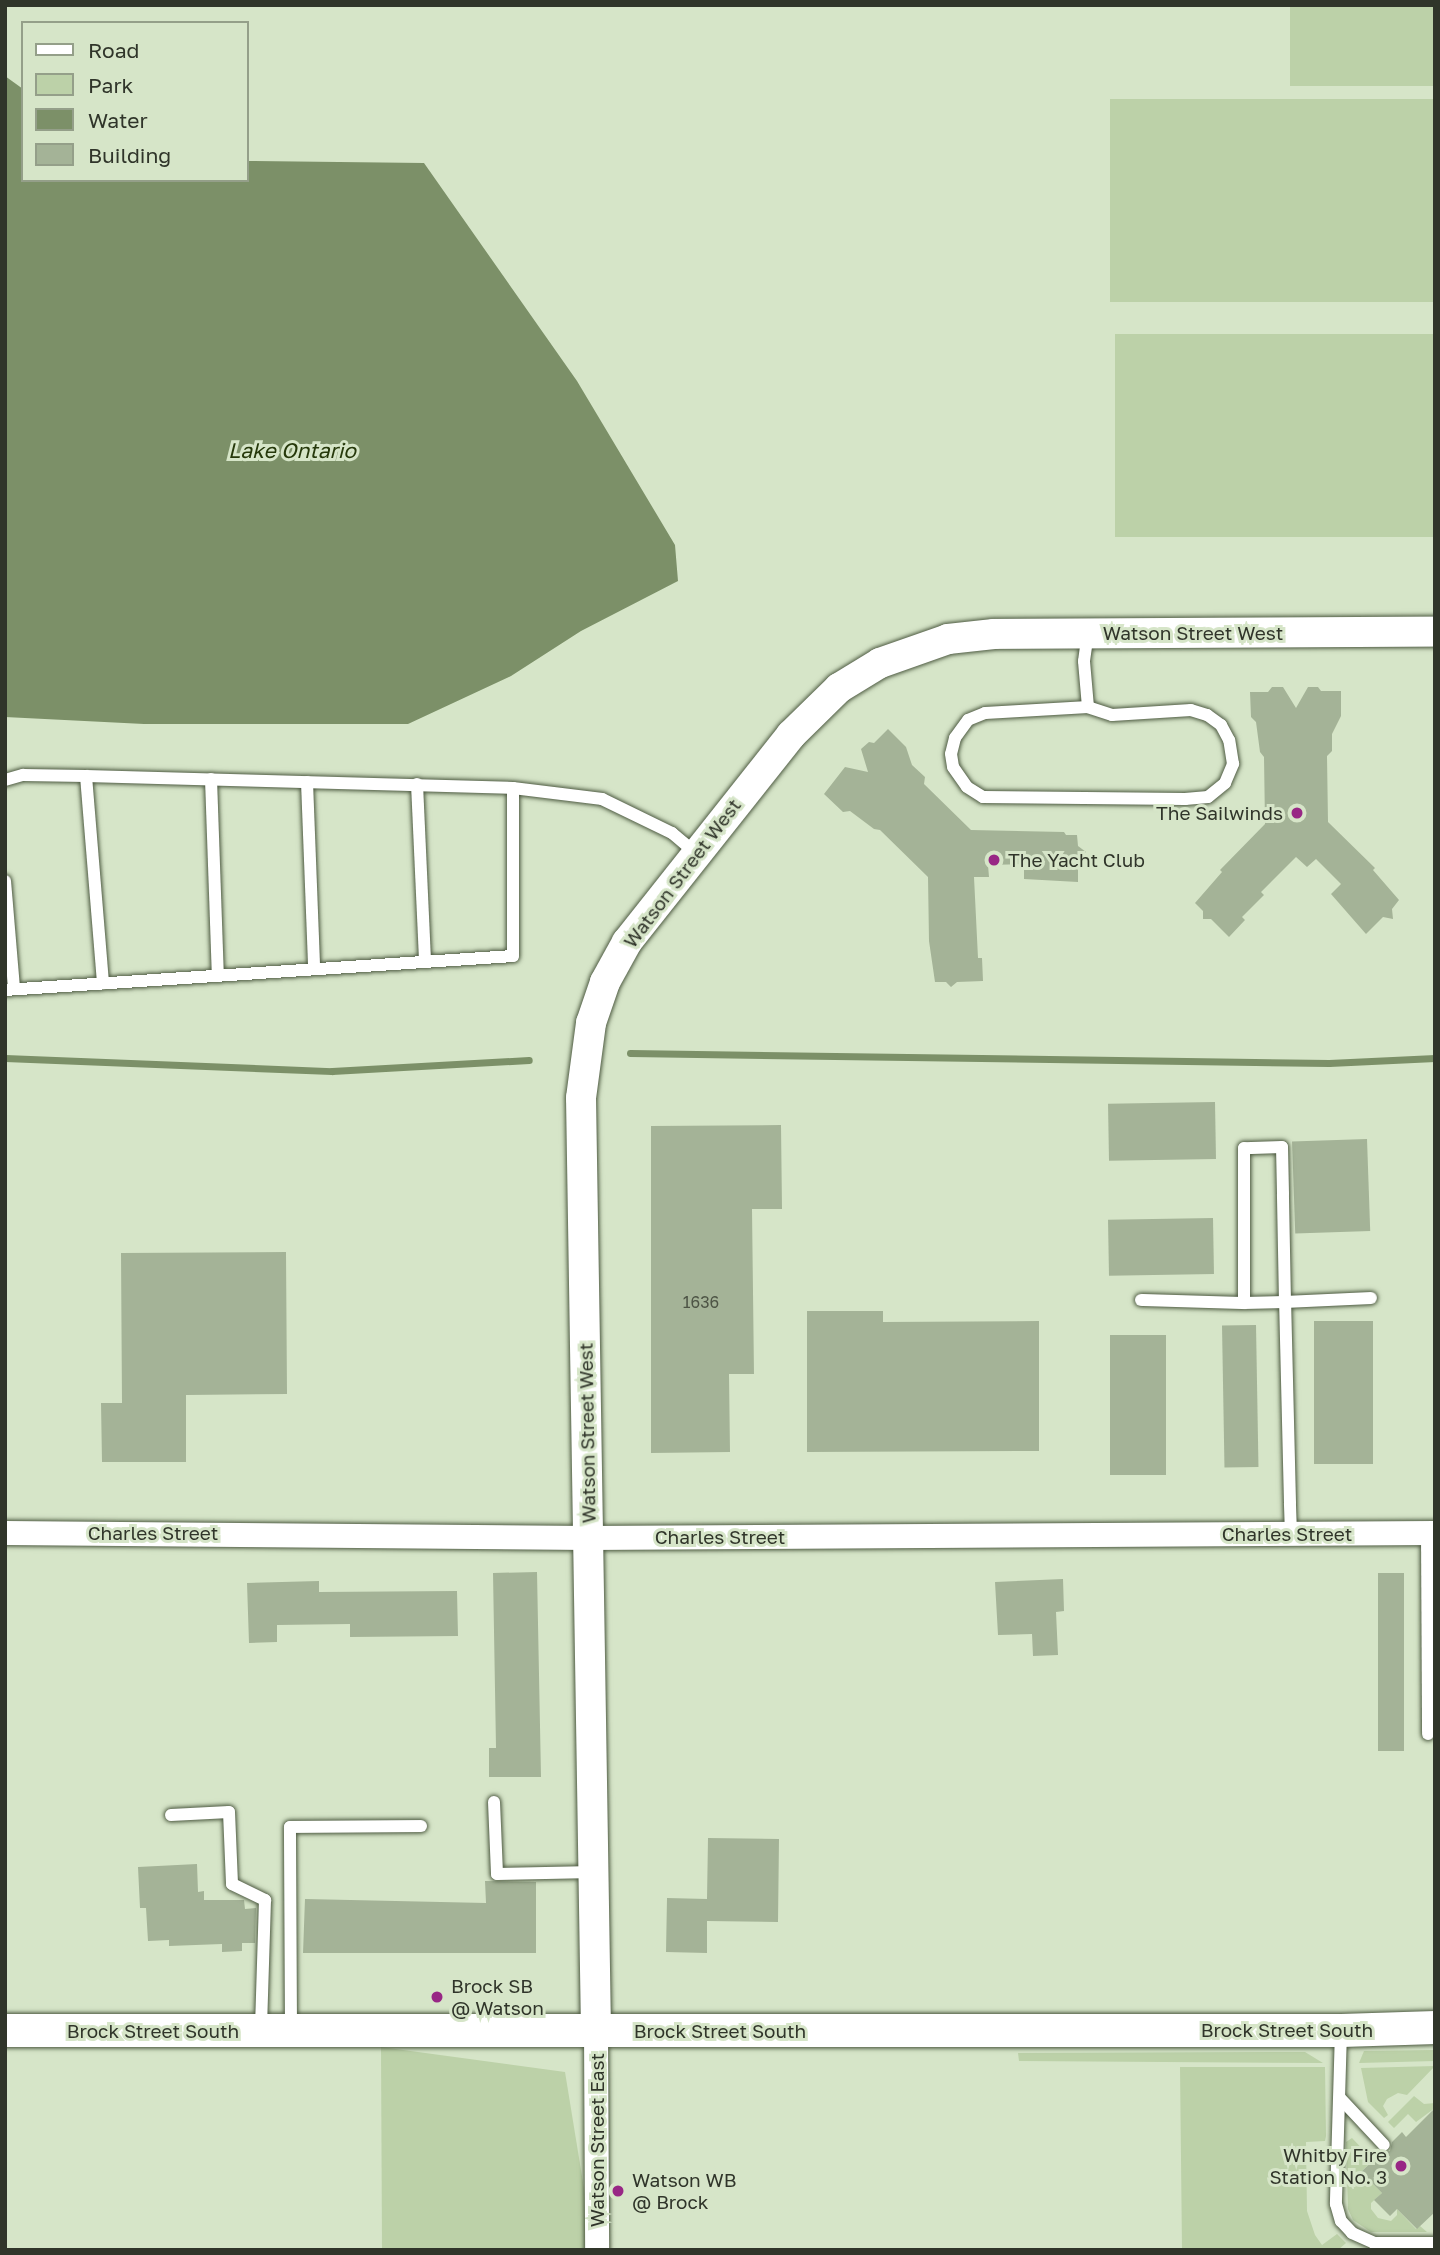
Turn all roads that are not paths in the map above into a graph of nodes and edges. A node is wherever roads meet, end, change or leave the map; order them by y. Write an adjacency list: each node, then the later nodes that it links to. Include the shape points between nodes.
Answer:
1 (1435, 632): 2 (street, Watson Street West)
2 (1088, 633): 3 (lane, via 1084,661); 10 (street, Watson Street West, via 947,639 880,663 816,708)
3 (1088, 707): 3 (lane, via 1112,715 1191,710 1207,715 1221,725 1229,740 1233,764 1225,783 1208,797 1185,799 982,797 967,787 953,767 955,738 968,720 985,713)
4 (86, 776): 5 (lane); 6 (lane, via 23,775); 15 (lane)
5 (211, 779): 7 (lane); 14 (lane)
6 (5, 780)
7 (307, 782): 8 (lane); 13 (lane)
8 (417, 783): 9 (lane); 12 (lane)
9 (513, 788): 10 (lane, via 603,799 672,833); 12 (lane, via 513,956)
10 (695, 852): 24 (street, Watson Street West, via 627,942 605,982 591,1023 581,1098)
11 (5, 881): 16 (lane)
12 (425, 960): 13 (lane)
13 (314, 968): 14 (lane)
14 (218, 975): 15 (lane)
15 (103, 983): 16 (lane)
16 (10, 990)
17 (1371, 1298): 19 (lane)
18 (1141, 1300): 20 (lane)
19 (1285, 1302): 20 (lane); 20 (lane, via 1282,1147 1244,1148); 23 (lane)
20 (1244, 1303)
21 (5, 1533): 24 (street, Charles Street)
22 (1431, 1533): 23 (street, Charles Street); 25 (lane)
23 (1291, 1534): 24 (street, Charles Street)
24 (588, 1538): 29 (street, Watson Street West)
25 (1428, 1734)
26 (494, 1802): 29 (lane, via 497,1874)
27 (170, 1815): 33 (lane, via 229,1812 232,1884 264,1900)
28 (421, 1826): 33 (lane, via 290,1827)
29 (594, 1872): 34 (street, Watson Street West)
30 (1435, 2027): 32 (main road, Brock Street South)
31 (5, 2030): 33 (main road, Brock Street South)
32 (1341, 2030): 34 (main road, Brock Street South); 35 (lane)
33 (276, 2031): 34 (main road, Brock Street South)
34 (596, 2031): 38 (street, Watson Street East)
35 (1340, 2098): 36 (lane); 37 (lane, via 1336,2204 1341,2221 1352,2233 1374,2243)
36 (1384, 2145)
37 (1435, 2243)
38 (597, 2250)

